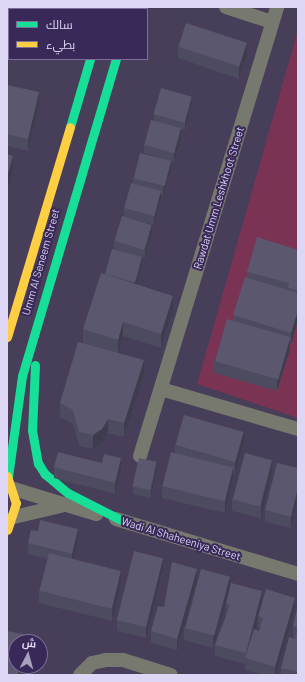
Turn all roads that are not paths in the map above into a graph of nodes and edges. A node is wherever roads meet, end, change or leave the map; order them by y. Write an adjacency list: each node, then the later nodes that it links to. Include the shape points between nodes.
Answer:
1 (226, 7): 3 (street)
2 (277, 7): 3 (street, Rawdat Umm Leshkhoot Street)
3 (272, 22): 8 (street, Rawdat Umm Leshkhoot Street)
4 (90, 60): 7 (main road, Umm Al Seneem Street)
5 (116, 60): 6 (main road, Umm Al Seneem Street)
6 (46, 283): 11 (main road, Umm Al Seneem Street, via 15,406); 14 (main road, via 31,411 38,463 54,484)
7 (7, 337)
8 (161, 389): 9 (street); 10 (street, Rawdat Umm Leshkhoot Street)
9 (298, 429)
10 (140, 456)
11 (10, 481): 12 (street, Wadi Al Shaheeniya Street); 13 (main road, Umm Al Seneem Street)
12 (64, 505): 13 (street, Wadi Al Shaheeniya Street); 14 (street, Wadi Al Shaheeniya Street)
13 (14, 516): 15 (main road)
14 (125, 522): 16 (street, Wadi Al Shaheeniya Street)
15 (7, 530)
16 (298, 574)
17 (80, 675): 18 (street, via 92,663 106,660 123,660)
18 (171, 675)

